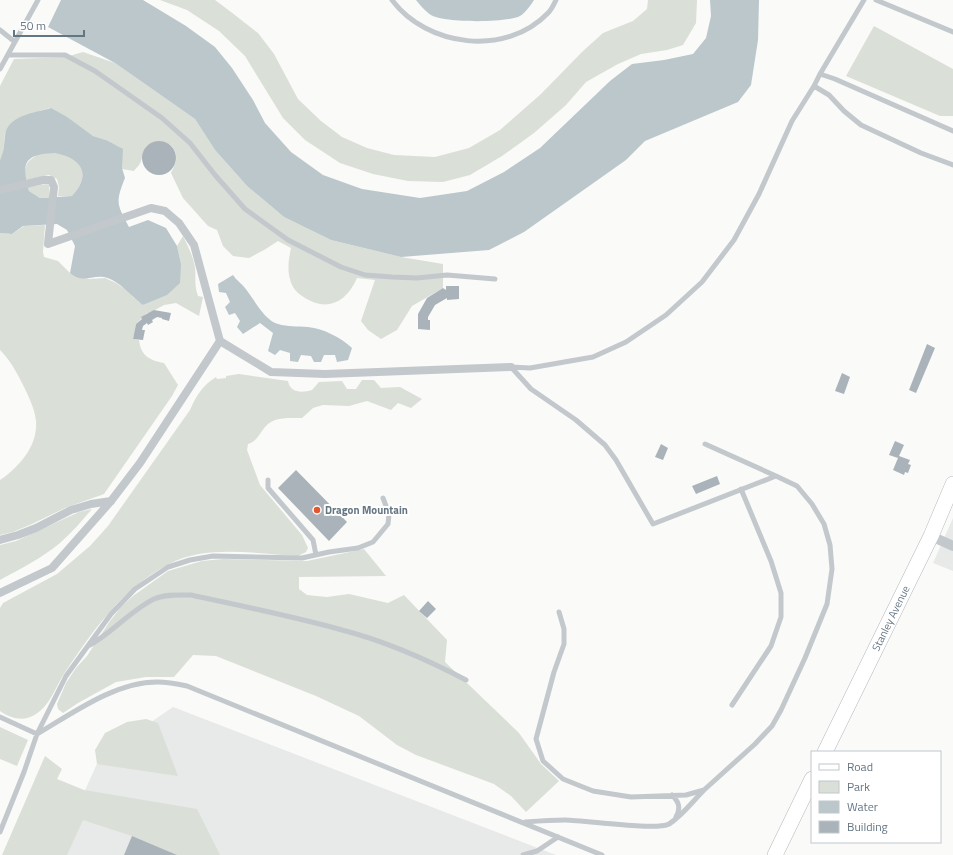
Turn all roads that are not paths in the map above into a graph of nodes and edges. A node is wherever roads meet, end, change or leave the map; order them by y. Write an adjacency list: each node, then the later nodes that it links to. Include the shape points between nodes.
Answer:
1 (38, 0): 8 (lane)
2 (392, 0): 3 (lane, via 406,16 423,28 467,41 490,41 531,28 549,12)
3 (556, 0)
4 (864, 0): 11 (lane)
5 (876, 0): 7 (lane)
6 (0, 30): 8 (lane)
7 (953, 32)
8 (15, 42): 9 (lane)
9 (8, 55): 10 (lane); 16 (lane, via 65,55 95,71 162,118 190,143 245,209 288,240 341,267 364,275)
10 (0, 70)
11 (820, 74): 12 (lane); 13 (lane)
12 (814, 86): 14 (lane, via 829,95 861,125); 18 (lane, via 792,120 759,194 734,240 702,282 666,315 626,342 593,357 530,368)
13 (953, 131)
14 (953, 165)
15 (0, 190): 17 (street, via 50,180 54,187 48,244 152,208 165,212 179,223 194,245)
16 (495, 278)
17 (220, 340): 18 (street, via 271,372 325,374); 25 (street, via 140,463)
18 (511, 367): 23 (lane, via 531,389 576,420 605,445 653,524)
19 (705, 444): 20 (lane)
20 (776, 476): 23 (lane); 39 (lane, via 797,486 824,524 830,545 832,569 827,604 805,658 772,726)
21 (268, 480): 29 (lane, via 268,488 313,540)
22 (953, 484): 26 (main road, Stanley Avenue)
23 (741, 490): 34 (lane, via 772,561 781,593 781,617 771,646)
24 (383, 498): 29 (lane, via 389,514 388,524 373,542 358,548)
25 (111, 501): 27 (street, via 71,510 30,531); 30 (street, via 52,568)
26 (931, 536): 28 (street); 37 (main road, Stanley Avenue)
27 (0, 540)
28 (953, 546)
29 (316, 555): 32 (lane, via 302,558 213,556 190,560 168,568 135,589 111,614)
30 (0, 593)
31 (559, 612): 40 (lane, via 564,629 564,644 536,739 543,761 563,779 593,791 631,797)
32 (88, 647): 33 (lane, via 101,639 126,616 154,599 171,595 191,595 342,630 378,641 431,662); 36 (lane, via 66,676)
33 (466, 680)
34 (732, 705)
35 (0, 717): 36 (lane)
36 (37, 734): 42 (lane, via 113,690 134,684 157,682 188,686); 43 (lane)
37 (825, 751)
38 (811, 781): 47 (main road)
39 (704, 790): 40 (lane, via 686,795); 41 (lane)
40 (672, 795): 41 (lane, via 678,801 679,812)
41 (675, 820): 42 (lane, via 660,826 565,820)
42 (522, 822): 44 (lane)
43 (0, 832)
44 (558, 837): 45 (lane, via 537,851); 46 (lane)
45 (523, 855)
46 (602, 855)
47 (775, 855)

